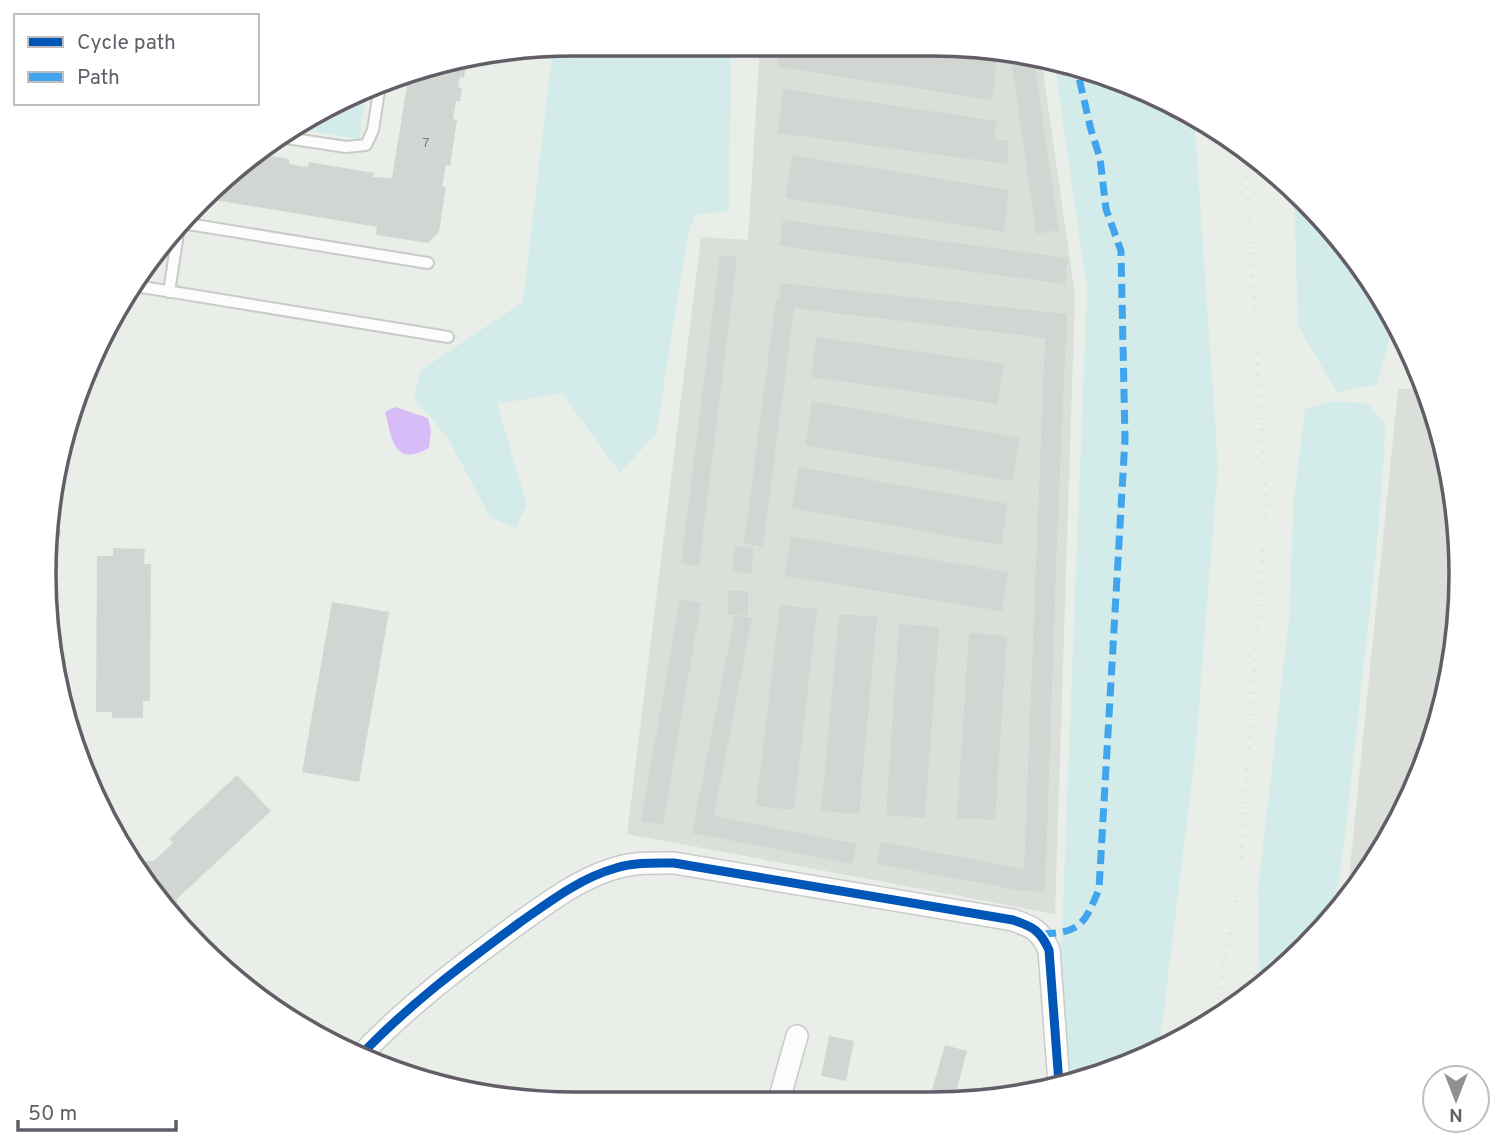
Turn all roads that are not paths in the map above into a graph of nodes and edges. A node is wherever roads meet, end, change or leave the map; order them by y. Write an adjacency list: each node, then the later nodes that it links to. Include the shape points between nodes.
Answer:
1 (378, 94): 2 (lane, via 366,145 346,148)
2 (292, 139)
3 (190, 226): 5 (lane)
4 (173, 246): 7 (lane)
5 (428, 263)
6 (142, 287): 7 (lane)
7 (169, 292): 8 (lane)
8 (448, 337)
9 (797, 1036): 12 (street)
10 (367, 1049): 11 (street, via 442,982 562,893 593,876 638,863 674,863 1013,920 1032,927 1042,934 1049,950)
11 (1058, 1076)
12 (781, 1092)

